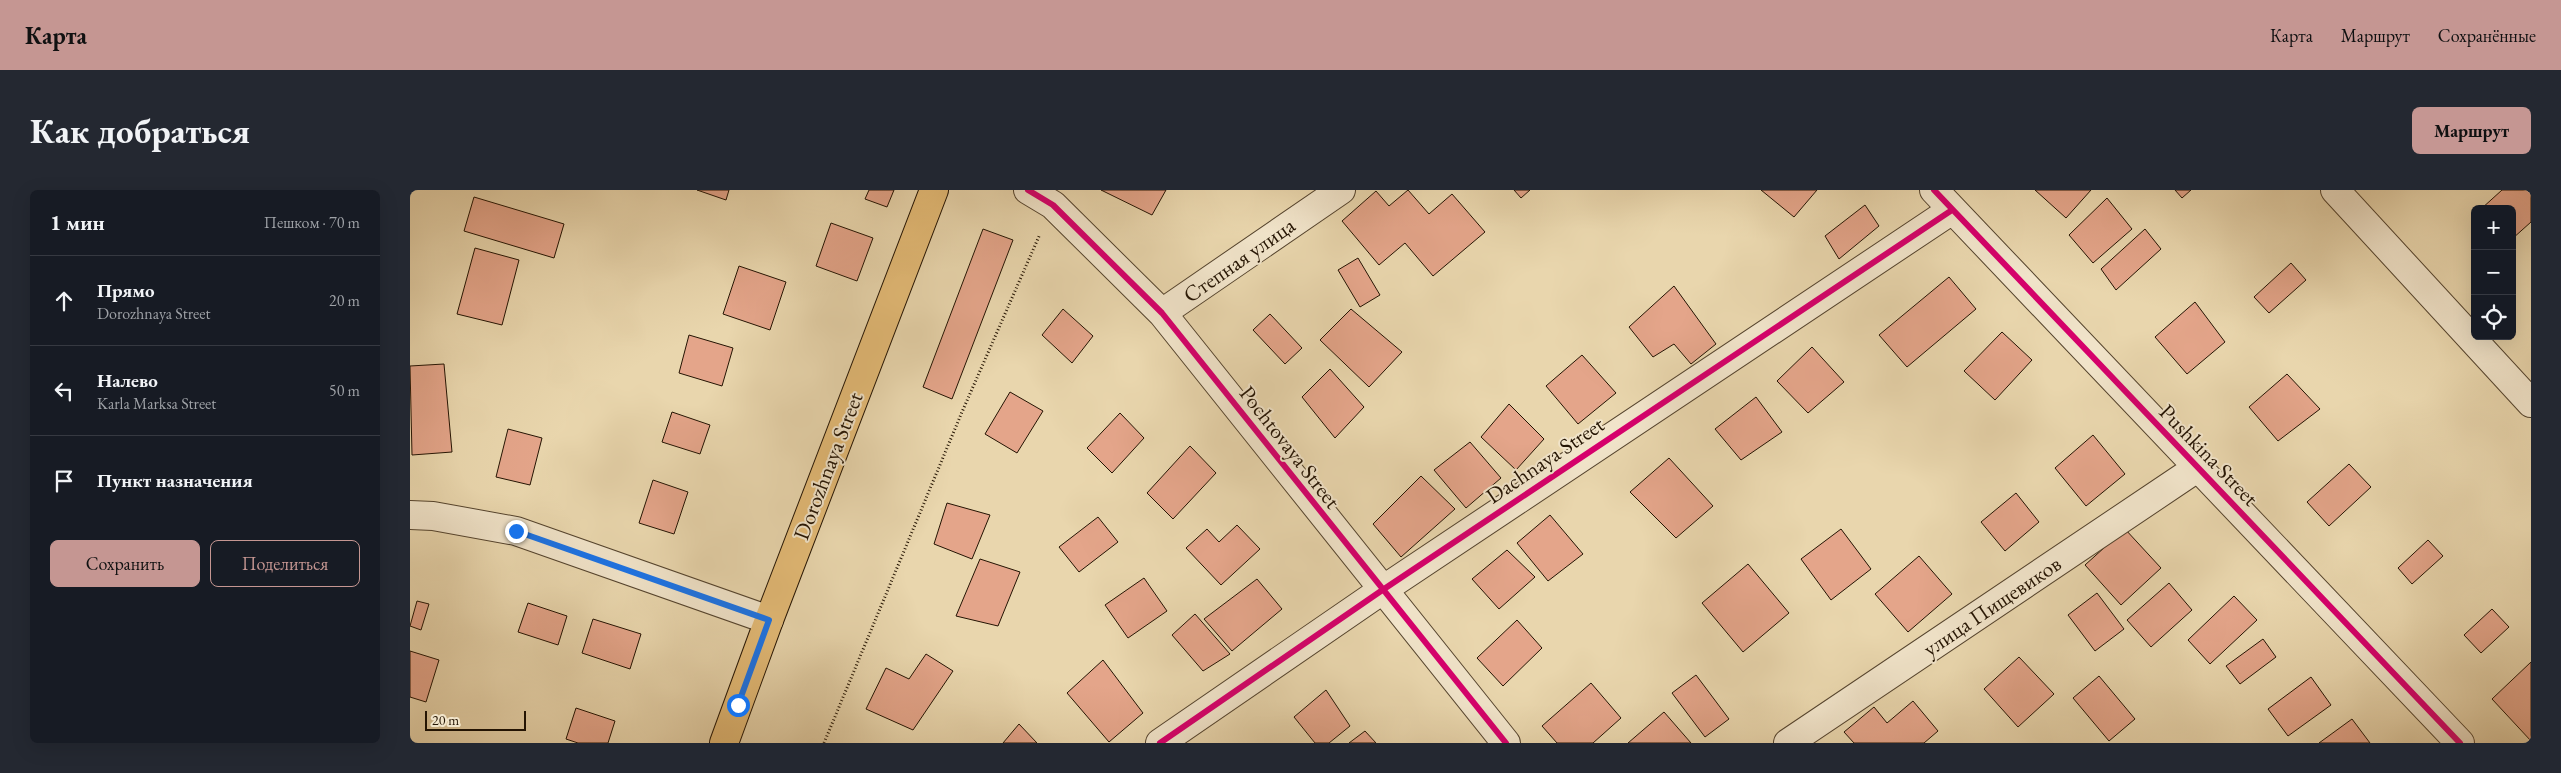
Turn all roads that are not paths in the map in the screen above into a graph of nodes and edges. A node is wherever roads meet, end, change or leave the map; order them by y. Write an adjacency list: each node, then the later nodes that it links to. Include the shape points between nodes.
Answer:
1 (934, 190): 12 (main road, Dorozhnaya Street)
2 (1028, 190): 7 (street, Pochtovaya Street, via 1052,205)
3 (1341, 190): 7 (street, Степная улица)
4 (1934, 190): 6 (street, Pushkina Street)
5 (2335, 190): 8 (street)
6 (1952, 210): 9 (street, Pushkina Street); 11 (street, Dachnaya Street)
7 (1162, 313): 11 (street, Pochtovaya Street)
8 (2531, 403)
9 (2197, 468): 16 (street, улица Пищевиков); 17 (street, Pushkina Street)
10 (410, 515): 12 (street, via 434,516 516,531)
11 (1382, 591): 14 (street, Dachnaya Street); 15 (street, Pochtovaya Street)
12 (769, 620): 13 (main road, Dorozhnaya Street)
13 (724, 743)
14 (1160, 743)
15 (1506, 743)
16 (1788, 743)
17 (2460, 743)

